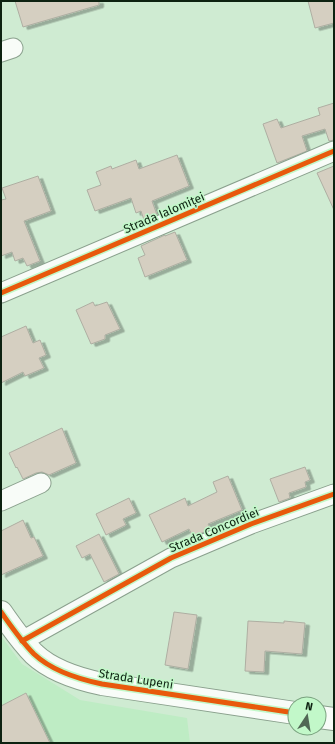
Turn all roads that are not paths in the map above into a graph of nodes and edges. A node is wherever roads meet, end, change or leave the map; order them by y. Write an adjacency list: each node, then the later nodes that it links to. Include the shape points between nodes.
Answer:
1 (334, 151): 2 (street, Strada Ialomiței)
2 (1, 293)
3 (40, 483): 5 (street)
4 (334, 494): 7 (street, Strada Concordiei, via 251,524 171,558)
5 (1, 501)
6 (1, 612): 7 (street, Strada Lupeni)
7 (22, 641): 8 (street, Strada Lupeni, via 49,665 81,679)
8 (287, 712)

